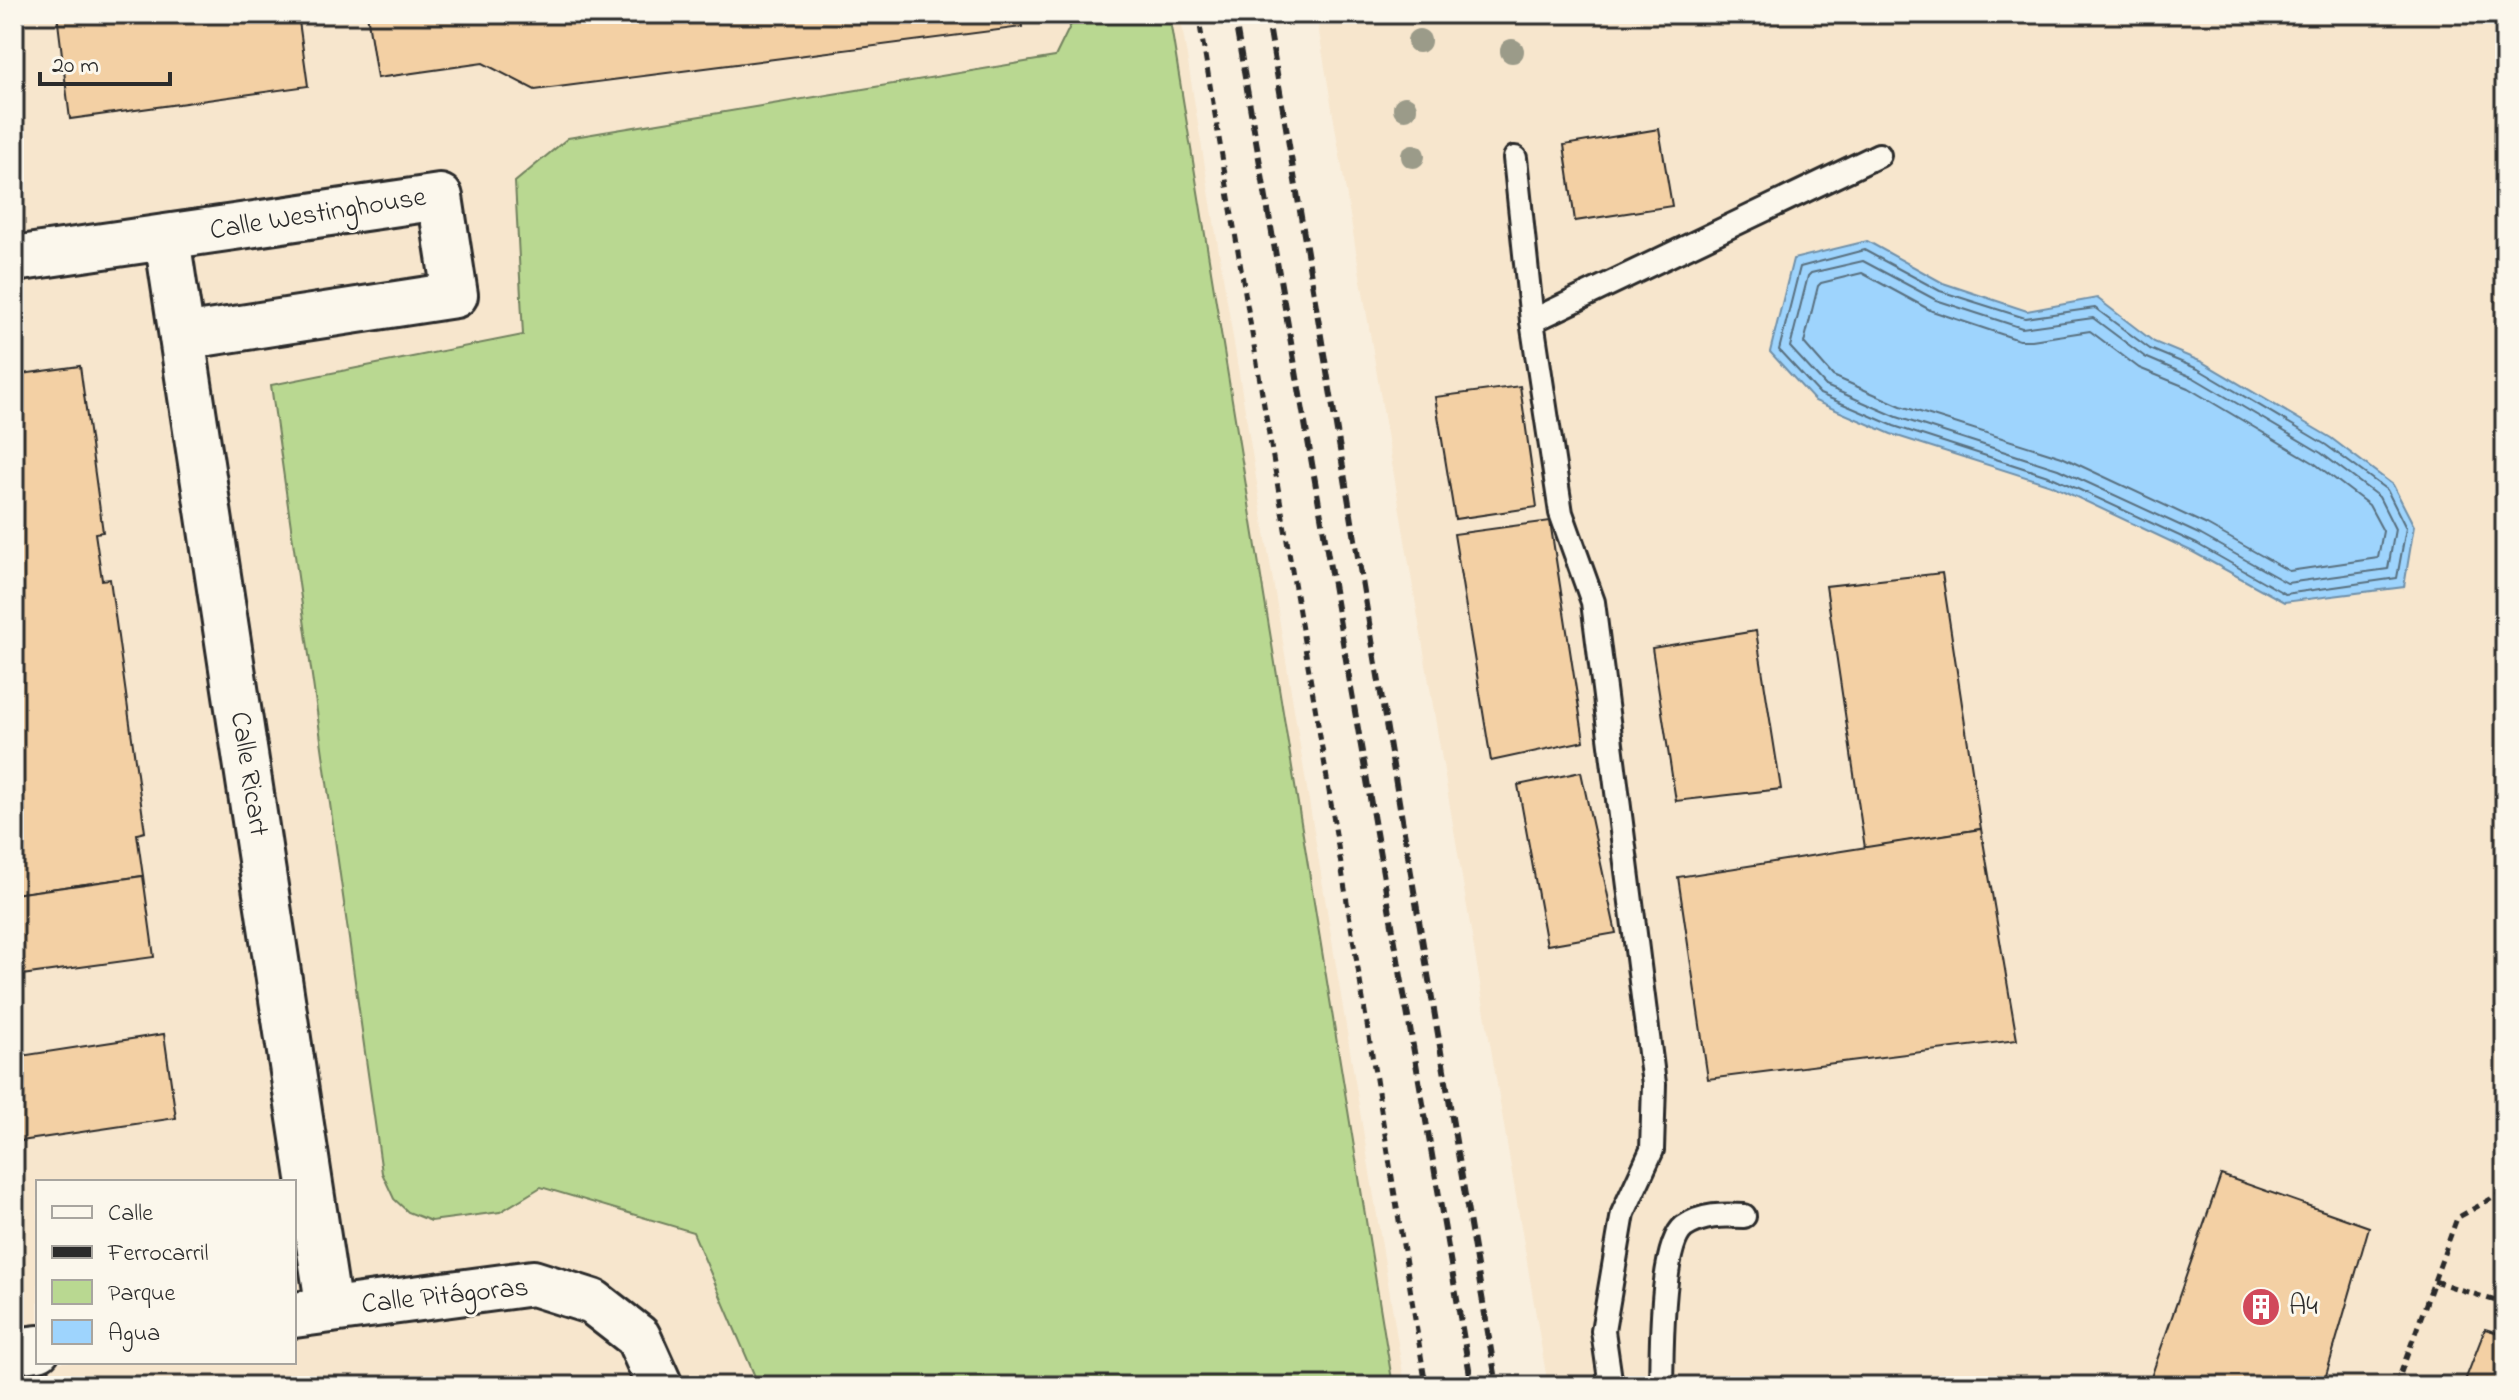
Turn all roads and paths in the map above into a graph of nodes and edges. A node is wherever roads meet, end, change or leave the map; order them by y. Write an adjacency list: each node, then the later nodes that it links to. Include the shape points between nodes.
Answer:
1 (1198, 14): 18 (path)
2 (1879, 155): 6 (lane)
3 (1515, 158): 6 (lane)
4 (167, 238): 5 (street, Calle Westinghouse); 7 (street, Calle Ricart); 7 (street, Calle Westinghouse, via 440,197 455,295)
5 (14, 259)
6 (1532, 321): 19 (lane, via 1561,513 1593,602 1654,1084 1652,1150 1623,1213 1603,1331)
7 (182, 337): 8 (street, Calle Ricart)
8 (294, 1180)
9 (2505, 1191): 12 (path, via 2457,1218)
10 (296, 1199): 14 (street, Calle Ricart)
11 (1744, 1216): 20 (lane, via 1701,1218 1681,1229 1673,1243 1667,1263)
12 (2434, 1281): 13 (path); 21 (path)
13 (2505, 1304)
14 (311, 1312): 17 (street, Calle Pitágoras, via 533,1283 593,1302 638,1337)
15 (36, 1348): 16 (street)
16 (14, 1351)
17 (660, 1386)
18 (1426, 1386)
19 (1611, 1386)
20 (1661, 1386)
21 (2396, 1386)

